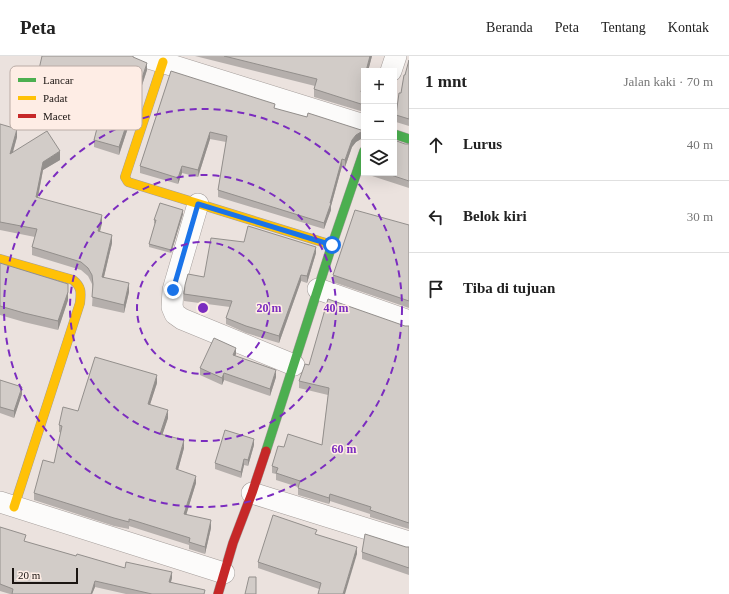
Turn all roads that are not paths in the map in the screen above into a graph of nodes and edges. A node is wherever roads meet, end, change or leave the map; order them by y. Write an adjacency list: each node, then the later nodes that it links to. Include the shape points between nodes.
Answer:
1 (142, 56): 3 (street)
2 (396, 56): 4 (street)
3 (163, 62): 5 (street); 6 (street)
4 (392, 68)
5 (361, 124)
6 (142, 126)
7 (141, 130): 11 (street, via 126,180)
8 (397, 135): 9 (street)
9 (409, 139)
10 (361, 160): 12 (street)
11 (198, 204): 12 (street); 16 (street, via 173,290 172,307 175,314)
12 (332, 245): 14 (street)
13 (0, 260): 18 (street, via 72,280 82,289 80,302)
14 (318, 289): 15 (street); 16 (street)
15 (409, 321)
16 (294, 365): 17 (street)
17 (252, 493): 19 (street); 20 (street)
18 (7, 504): 20 (street)
19 (409, 542)
20 (224, 573): 21 (street)
21 (218, 594)

